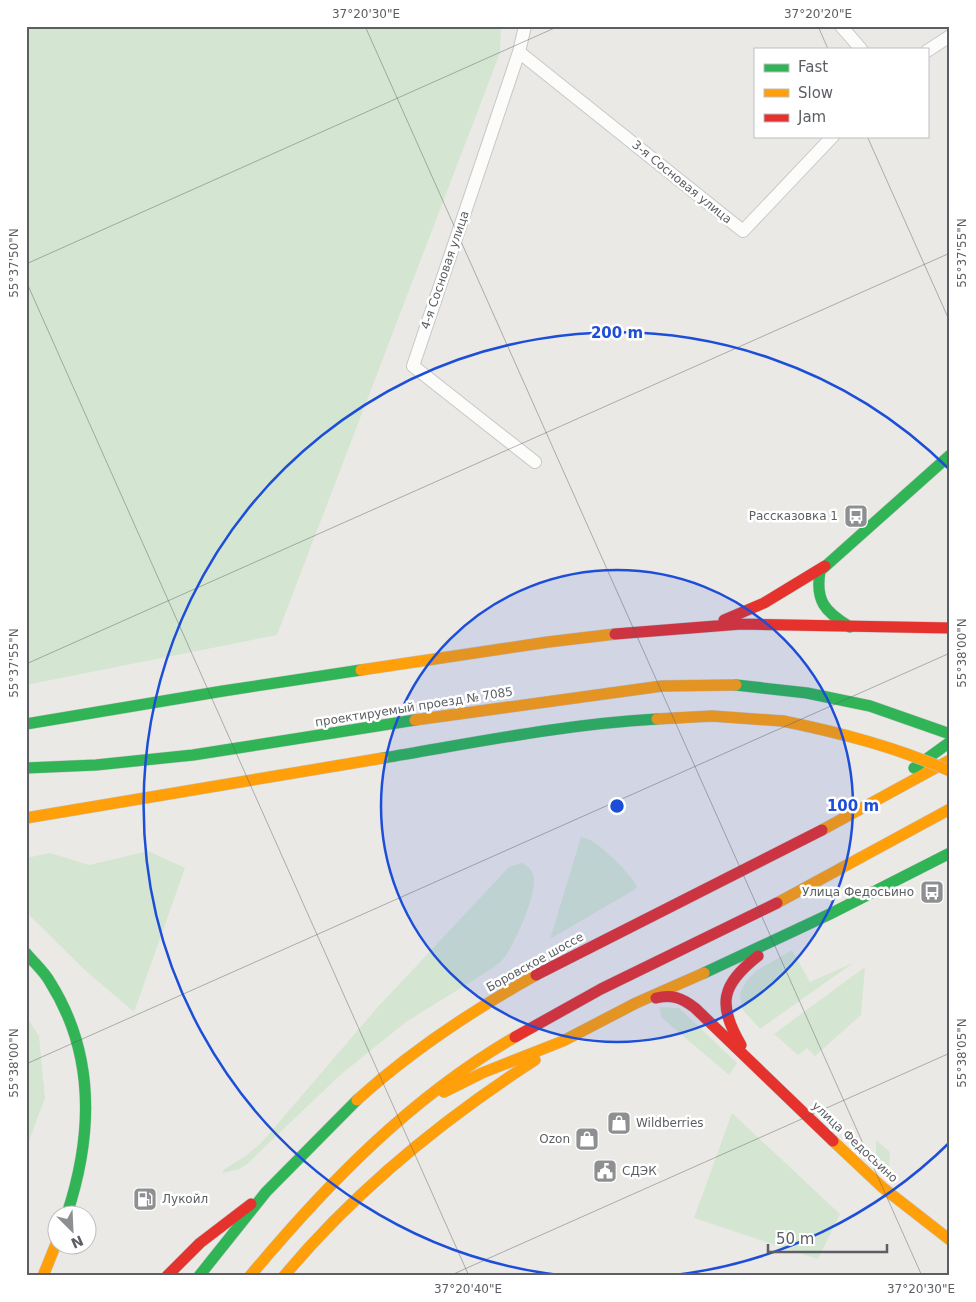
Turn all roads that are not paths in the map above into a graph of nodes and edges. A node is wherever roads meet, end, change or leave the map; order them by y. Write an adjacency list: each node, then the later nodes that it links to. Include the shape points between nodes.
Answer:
1 (525, 26): 6 (street, 4-я Сосновая улица)
2 (841, 26): 4 (street)
3 (950, 36): 5 (street)
4 (860, 48)
5 (928, 50)
6 (519, 52): 7 (street, 3-я Сосновая улица, via 743,231); 9 (street, 4-я Сосновая улица, via 413,366)
7 (831, 138)
8 (950, 455): 10 (main road)
9 (535, 462)
10 (823, 568): 11 (main road, via 816,585 818,597 834,618); 12 (main road, via 749,611)
11 (850, 626): 12 (main road, via 741,624); 13 (main road)
12 (691, 628): 14 (main road, via 548,642)
13 (950, 628)
14 (26, 724)
15 (950, 734): 18 (main road, проектируемый проезд № 7085, via 870,706 807,693 737,685 662,686 193,755)
16 (950, 742): 22 (main road)
17 (950, 760): 22 (main road, Боровское шоссе)
18 (26, 768)
19 (950, 771): 21 (main road, bridge, via 902,750 846,734 783,721 712,716 624,721 490,740)
20 (950, 809): 29 (main road, via 812,885 541,1021 471,1064)
21 (26, 818)
22 (792, 846): 30 (main road, Боровское шоссе, via 562,961 453,1025 372,1086)
23 (950, 853): 24 (main road)
24 (778, 939): 26 (main road); 28 (main road, via 742,968 728,989 726,1011 729,1022)
25 (26, 953): 31 (main road, via 50,982 73,1029 85,1078 86,1134)
26 (636, 1003): 27 (main road); 28 (main road, via 671,995 682,998)
27 (563, 1041): 29 (main road, via 482,1073); 38 (main road, via 485,1093 362,1192)
28 (748, 1057): 32 (main road, улица Федосьино, via 867,1174)
29 (400, 1118): 37 (main road, via 295,1221)
30 (266, 1192): 35 (main road, via 200,1243); 36 (main road, Боровское шоссе)
31 (71, 1204)
32 (950, 1240)
33 (52, 1254): 34 (main road)
34 (43, 1276)
35 (167, 1276)
36 (198, 1276)
37 (250, 1276)
38 (284, 1276)

